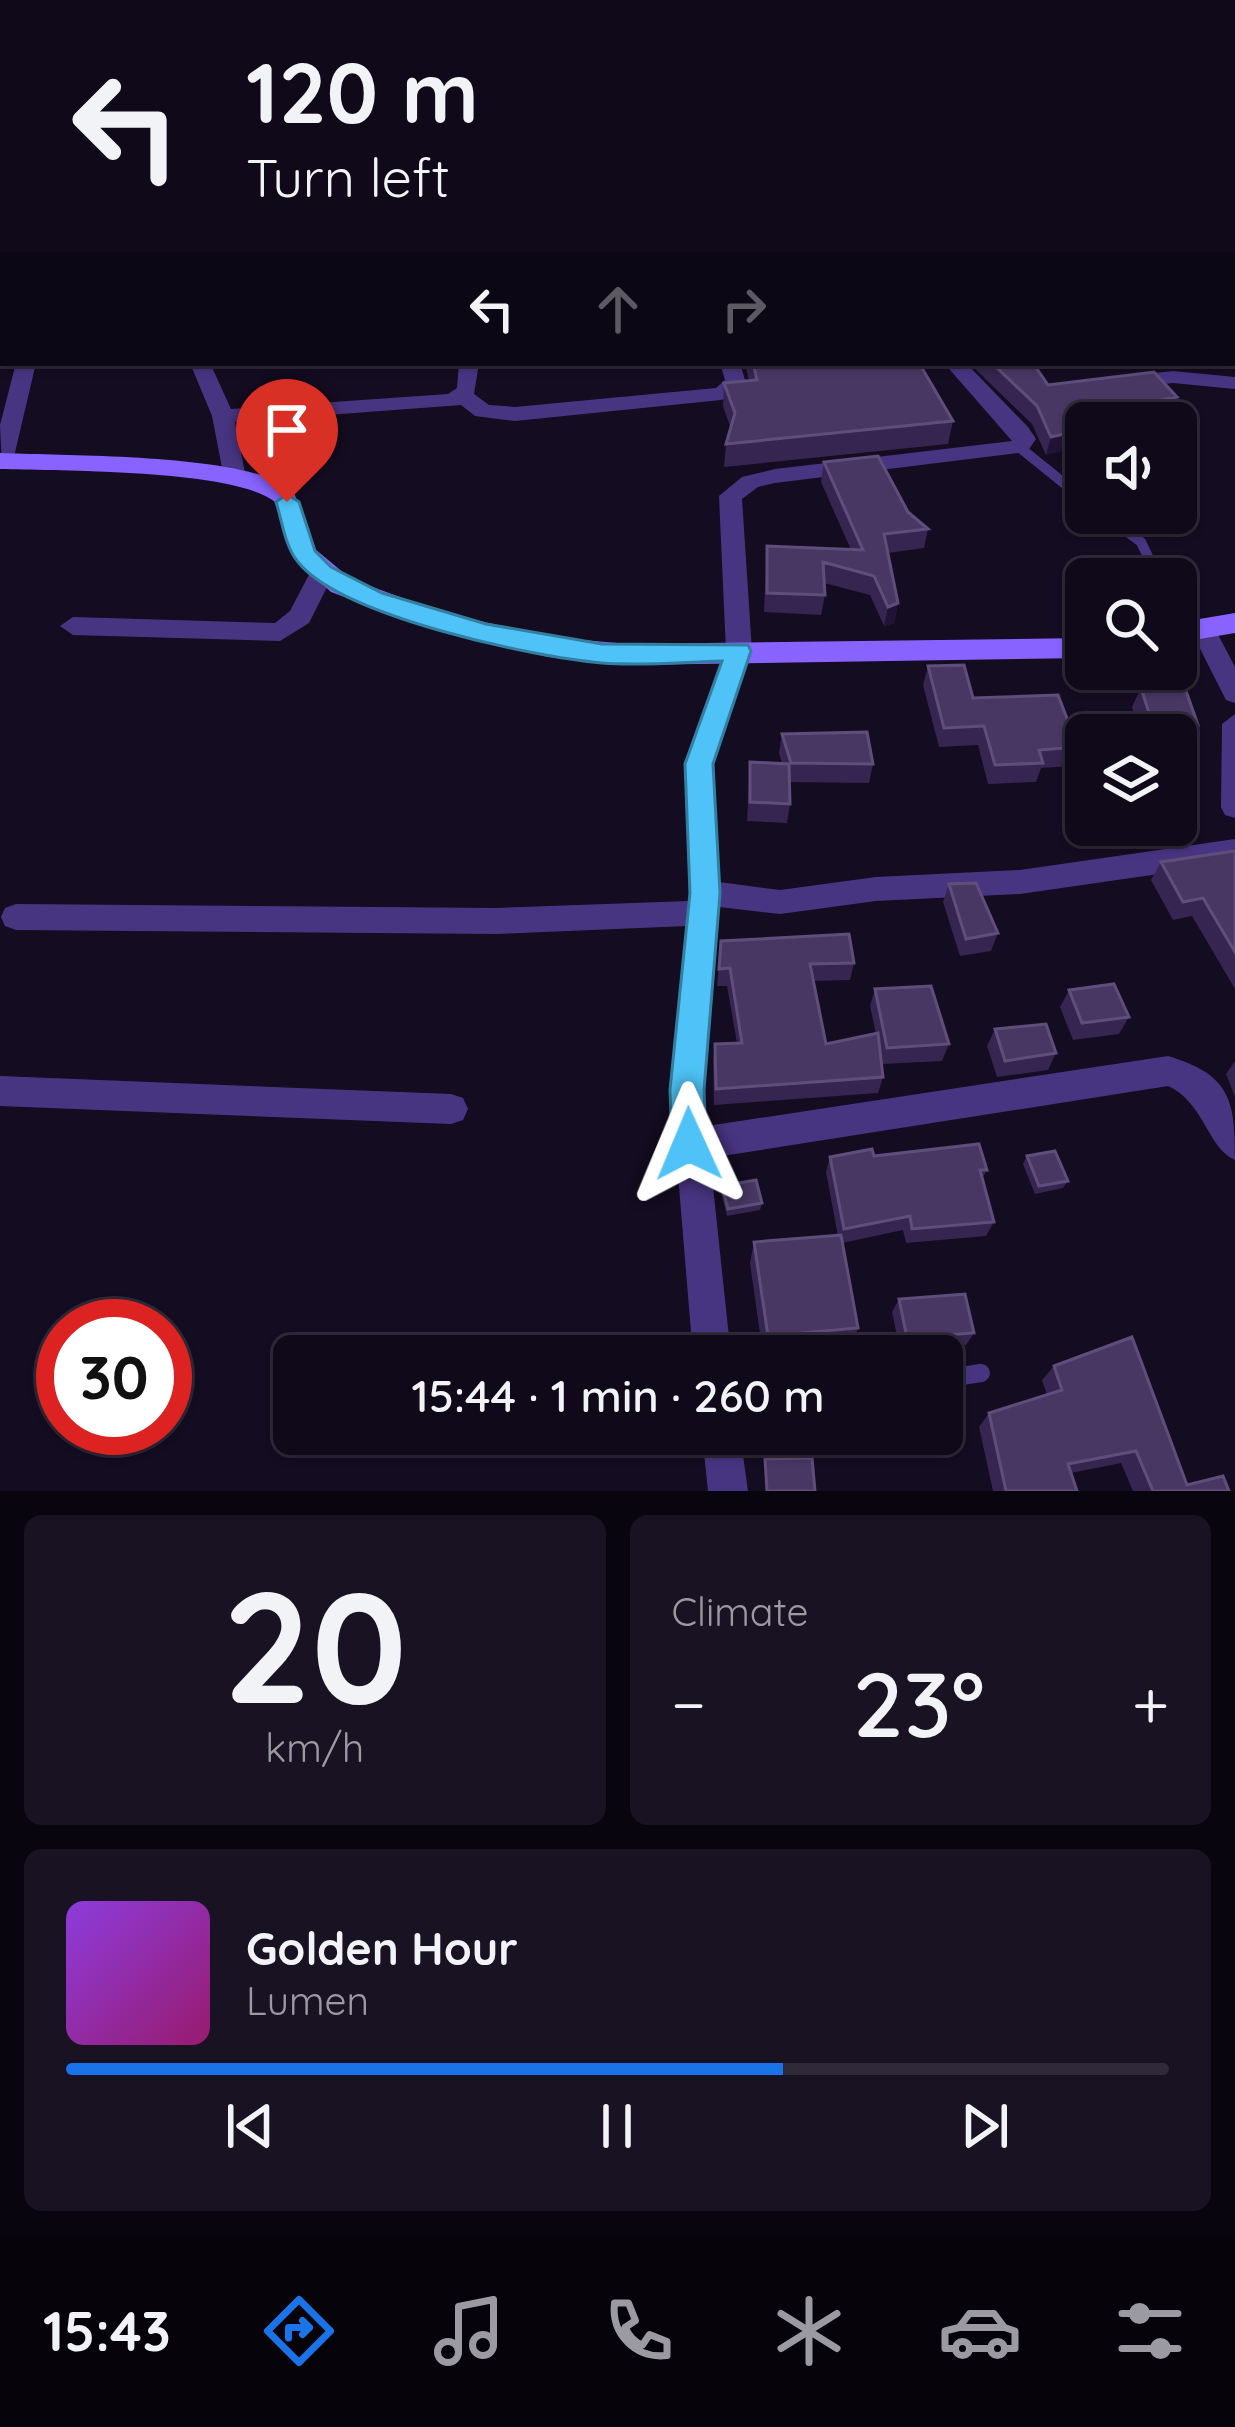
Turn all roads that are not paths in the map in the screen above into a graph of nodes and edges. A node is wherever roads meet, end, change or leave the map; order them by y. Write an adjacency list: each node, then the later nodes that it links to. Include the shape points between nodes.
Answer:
1 (25, 366): 11 (street)
2 (201, 366): 9 (street)
3 (469, 366): 8 (street)
4 (731, 366): 8 (street, via 735,380 721,394 515,414 484,412)
5 (957, 366): 10 (street, via 1020,432)
6 (1235, 383): 7 (street, via 1174,377)
7 (1112, 384)
8 (463, 396): 9 (street)
9 (223, 416): 12 (street)
10 (1019, 447): 13 (lane); 22 (street, via 775,476 737,488 729,512)
11 (1, 461): 12 (street)
12 (235, 478): 16 (street, via 279,490 304,555)
13 (1065, 484)
14 (1130, 534): 15 (lane)
15 (1149, 558)
16 (322, 573): 18 (street, via 300,617 280,632); 22 (street, via 373,599 486,633 602,654)
17 (1235, 623): 19 (street)
18 (73, 626)
19 (1197, 630)
20 (1197, 642): 23 (street)
21 (1065, 649): 22 (street, via 945,656)
22 (739, 651): 27 (street, via 699,764)
23 (1235, 693)
24 (1235, 724): 25 (street)
25 (1235, 806)
26 (1235, 851): 27 (street, via 1020,882)
27 (704, 903): 28 (street, via 496,921); 31 (street)
28 (16, 917)
29 (0, 1090): 30 (street)
30 (451, 1108)
31 (689, 1144): 32 (street, via 1168,1071 1198,1084); 33 (street)
32 (1235, 1144)
33 (710, 1335)
34 (981, 1373): 35 (lane)
35 (963, 1376)
36 (724, 1455): 37 (street)
37 (728, 1491)

